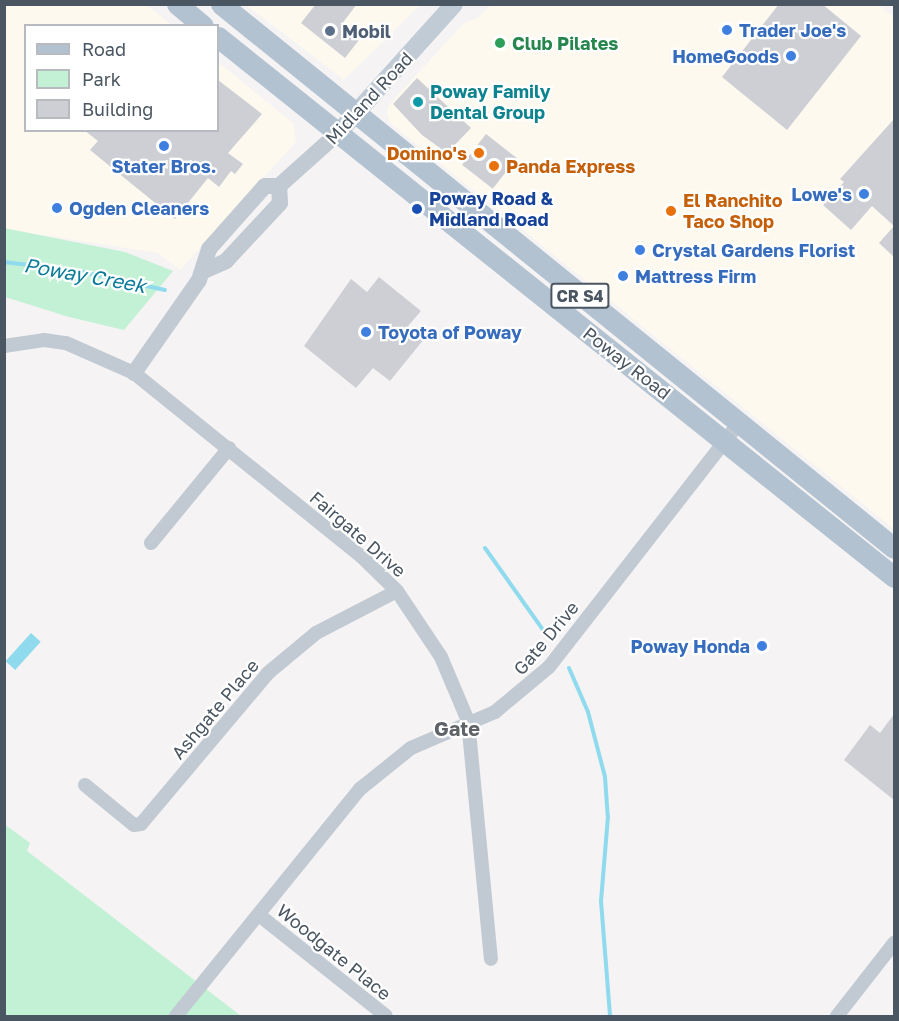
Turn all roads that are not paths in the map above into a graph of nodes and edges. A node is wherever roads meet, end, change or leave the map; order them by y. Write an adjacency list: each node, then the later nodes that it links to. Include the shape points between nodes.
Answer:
1 (177, 4): 4 (main road)
2 (221, 4): 6 (main road, Poway Road / CR S4)
3 (454, 4): 6 (main road, Midland Road)
4 (201, 24)
5 (219, 38): 7 (main road, Poway Road / CR S4)
6 (356, 114): 7 (main road, Midland Road); 9 (main road, Poway Road / CR S4)
7 (338, 133): 8 (main road, Poway Road / CR S4); 13 (street, Midland Road, via 279,186 280,203 226,261 204,271)
8 (411, 190): 9 (main road, via 443,202 496,245); 10 (main road, Poway Road / CR S4)
9 (513, 242): 11 (main road, Poway Road / CR S4)
10 (491, 255): 11 (main road, via 510,253 561,293); 15 (main road, Poway Road / CR S4)
11 (595, 307): 14 (main road, Poway Road / CR S4)
12 (4, 346): 13 (street, Fairgate Drive, via 44,340 66,343)
13 (134, 373): 16 (street, Fairgate Drive)
14 (739, 423): 15 (street, Gate Drive); 18 (main road, Poway Road / CR S4)
15 (725, 441): 19 (main road, Poway Road / CR S4); 23 (street, Gate Drive, via 549,667 495,712)
16 (229, 448): 17 (street); 22 (street, Fairgate Drive)
17 (151, 543)
18 (894, 548)
19 (861, 550): 20 (main road); 21 (main road, Poway Road / CR S4)
20 (894, 567)
21 (894, 577)
22 (397, 591): 23 (street, Fairgate Drive, via 441,657); 24 (street, Ashgate Place, via 316,633 268,672 148,820 134,825)
23 (468, 721): 25 (street, Gate Drive, via 411,748 368,783); 27 (street, Fairgate Drive)
24 (85, 785)
25 (259, 915): 28 (street, Gate Drive); 29 (street, Woodgate Place)
26 (894, 943): 30 (street)
27 (491, 959)
28 (176, 1017)
29 (386, 1017)
30 (837, 1017)

